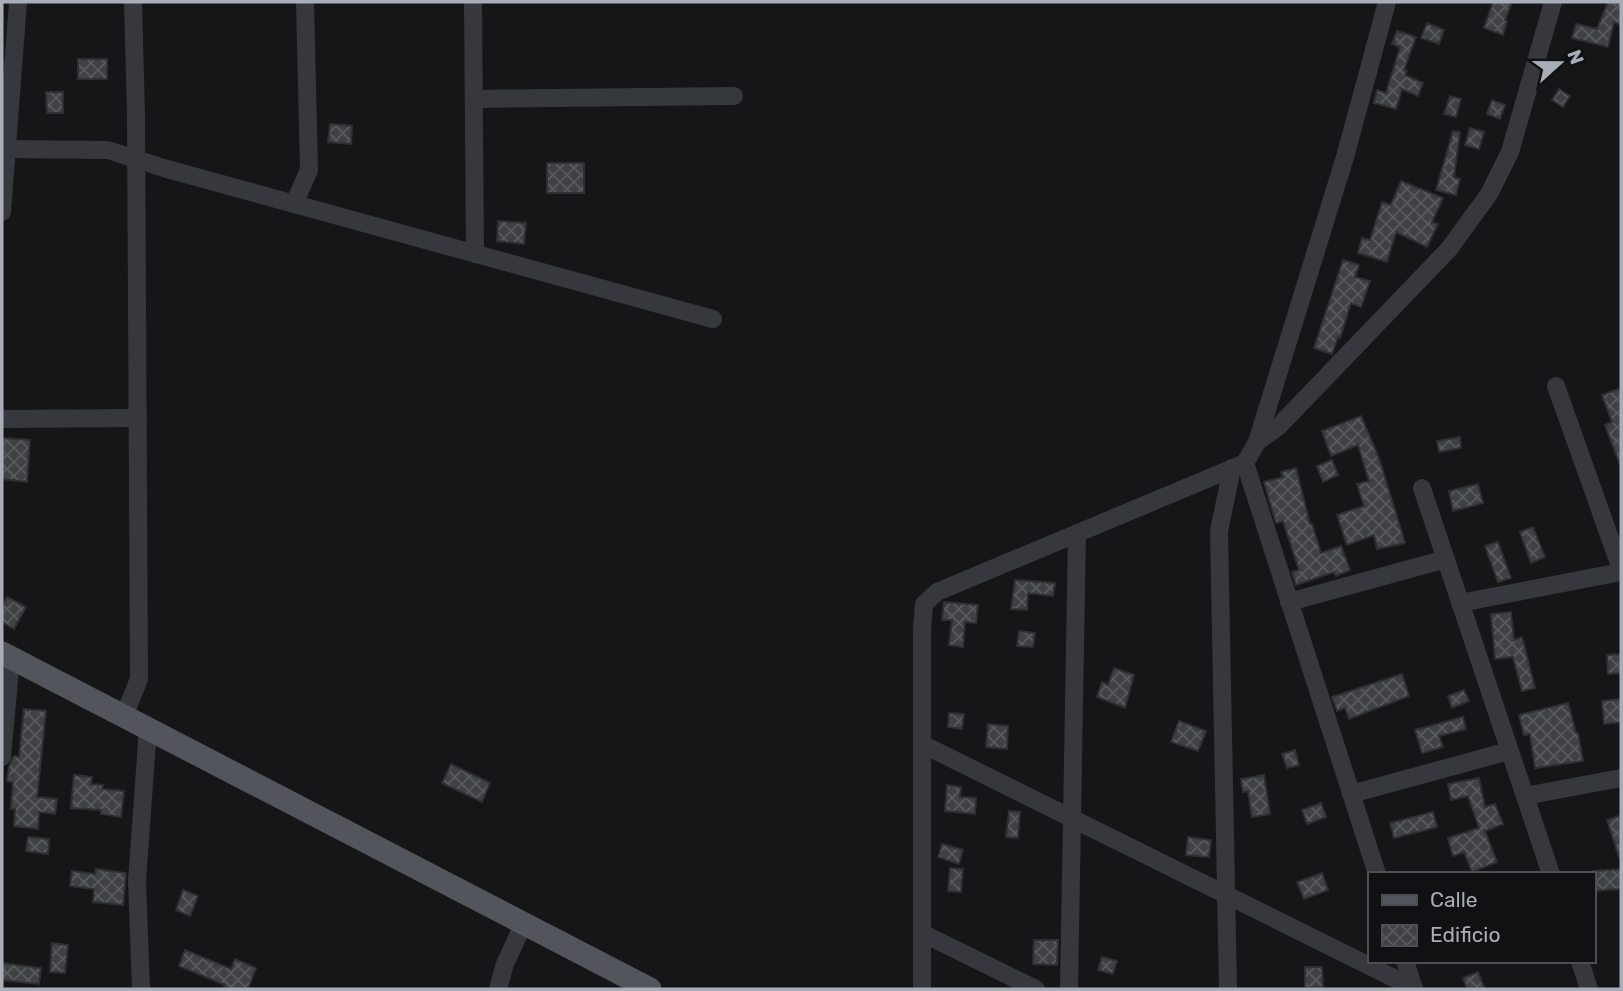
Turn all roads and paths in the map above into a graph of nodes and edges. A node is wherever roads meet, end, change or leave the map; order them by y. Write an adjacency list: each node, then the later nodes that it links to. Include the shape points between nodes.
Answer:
1 (18, 2): 7 (street)
2 (133, 2): 11 (street)
3 (305, 2): 12 (street, via 309,170)
4 (473, 2): 9 (street)
5 (1387, 2): 19 (street, via 1345,157)
6 (1553, 2): 19 (street, via 1510,152 1489,194 1449,250 1279,426)
7 (9, 41): 10 (street)
8 (734, 96): 9 (street)
9 (474, 99): 14 (street)
10 (7, 149): 11 (street, via 108,150); 13 (street)
11 (137, 159): 12 (street); 18 (street)
12 (293, 204): 14 (street)
13 (2, 212)
14 (475, 254): 15 (street)
15 (713, 319)
16 (1556, 386): 24 (street)
17 (2, 418): 18 (street)
18 (138, 418): 28 (street, via 139,679)
19 (1257, 442): 20 (street)
20 (1238, 466): 22 (street); 25 (street); 39 (street, via 1219,531)
21 (1422, 488): 23 (street)
22 (1076, 533): 30 (street, via 937,592 924,604); 36 (street)
23 (1446, 559): 25 (street); 26 (street)
24 (1621, 571): 26 (street)
25 (1289, 602): 34 (street)
26 (1460, 603): 31 (street)
27 (6, 656): 28 (main road); 32 (street)
28 (124, 716): 29 (main road)
29 (148, 728): 40 (main road); 44 (street, via 136,881)
30 (922, 744): 36 (street); 41 (street)
31 (1509, 751): 34 (street); 35 (street)
32 (2, 757)
33 (1621, 778): 35 (street)
34 (1351, 794): 37 (street)
35 (1525, 796): 38 (street)
36 (1072, 818): 39 (street); 49 (street)
37 (1376, 872)
38 (1549, 872)
39 (1226, 895): 50 (street); 51 (street)
40 (524, 923): 45 (street); 46 (main road)
41 (922, 933): 47 (street); 48 (street)
42 (1406, 963): 51 (street)
43 (1581, 963): 52 (street)
44 (141, 989)
45 (498, 989)
46 (650, 989)
47 (922, 989)
48 (1036, 989)
49 (1069, 989)
50 (1228, 989)
51 (1414, 989)
52 (1589, 989)

